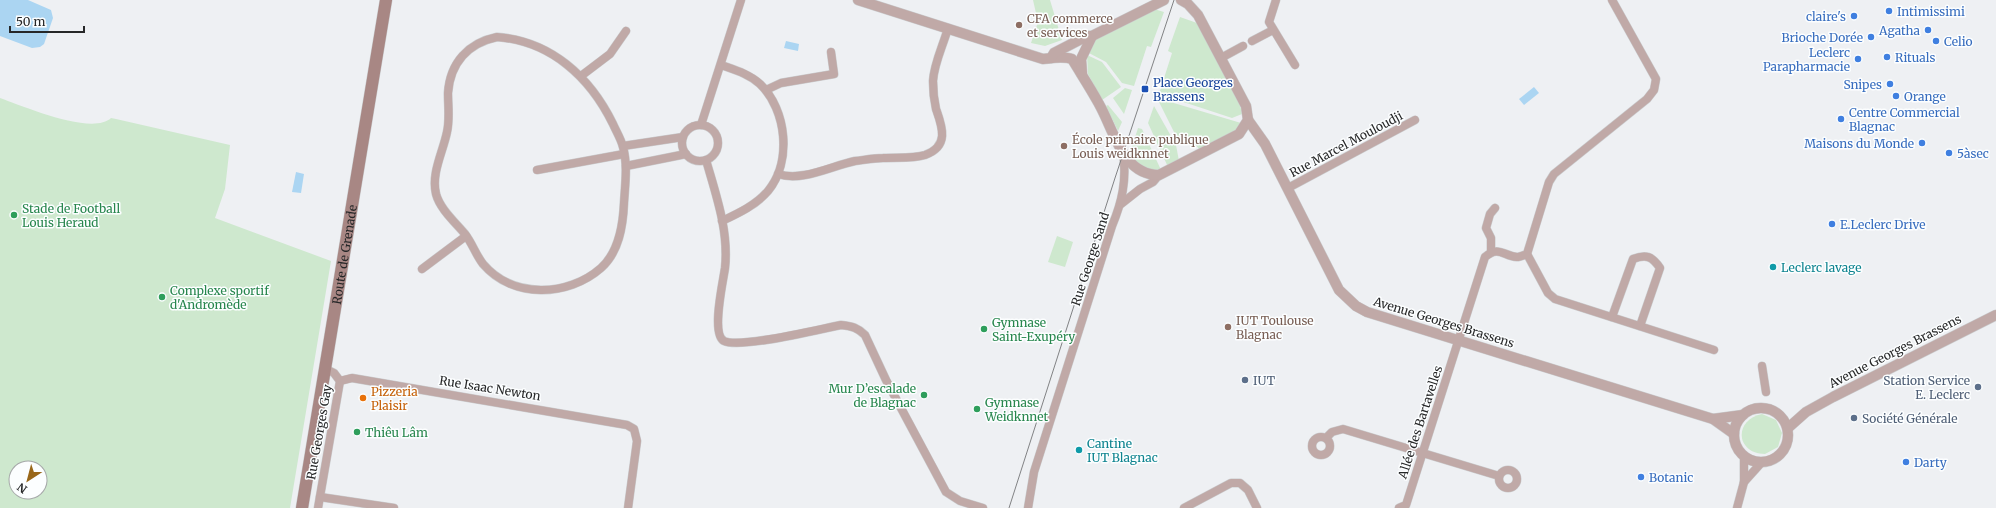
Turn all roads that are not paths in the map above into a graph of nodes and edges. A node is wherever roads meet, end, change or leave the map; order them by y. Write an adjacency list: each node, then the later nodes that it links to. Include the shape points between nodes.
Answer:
1 (386, 0): 52 (main road, Route de Grenade)
2 (741, 0): 19 (street)
3 (858, 0): 10 (street)
4 (1181, 0): 9 (street)
5 (1193, 0): 9 (street)
6 (1276, 0): 11 (street, via 1269,22)
7 (1612, 0): 44 (street, via 1656,79 1654,90 1647,99 1554,174 1549,182)
8 (1161, 1): 13 (street)
9 (1198, 15): 18 (street)
10 (948, 28): 17 (street, via 1043,59); 36 (street, via 933,82 943,135 930,153 913,157 858,161 803,176)
11 (1273, 30): 14 (street); 20 (street)
12 (626, 31): 21 (street, via 610,54)
13 (1092, 36): 17 (street, via 1087,36); 22 (street, via 1081,59)
14 (1252, 41)
15 (1243, 46): 18 (street)
16 (832, 52): 23 (street, via 834,74 781,83)
17 (1054, 57): 22 (street, via 1072,59)
18 (1221, 58): 24 (street, via 1246,106)
19 (722, 65): 23 (street, via 748,75); 26 (street)
20 (1295, 65)
21 (581, 76): 30 (street, via 608,114); 42 (street, via 547,51 514,38 497,37 471,46 454,67 450,79 448,130 438,163 435,187 436,196 442,206)
22 (1082, 77): 31 (street, via 1100,105 1114,140)
23 (766, 90): 36 (street, via 778,113 783,131 784,146)
24 (1248, 120): 27 (street); 28 (street, Avenue Georges Brassens)
25 (1416, 120): 38 (street, Rue Marcel Mouloudji)
26 (701, 125): 29 (street, via 687,130); 33 (street, via 708,127 718,137 717,151)
27 (1239, 134): 28 (street); 37 (street)
28 (1258, 136): 38 (street, Avenue Georges Brassens, via 1265,144)
29 (683, 137): 30 (street); 32 (street)
30 (624, 150): 34 (street); 35 (street)
31 (1123, 153): 37 (street, via 1141,171); 39 (street, Rue George Sand, via 1125,176)
32 (686, 154): 33 (street, via 692,159); 34 (street)
33 (706, 160): 41 (street)
34 (626, 166): 42 (street, via 621,232 613,252 604,265 578,284 545,291 507,282 483,264)
35 (537, 170)
36 (778, 174): 41 (street, via 760,200)
37 (1159, 175): 39 (street)
38 (1288, 188): 49 (street, Avenue Georges Brassens, via 1334,280 1347,299 1367,312)
39 (1121, 204): 74 (street, Rue George Sand, via 1034,472)
40 (1495, 208): 43 (street, via 1490,214 1486,228 1491,238)
41 (722, 221): 73 (street, via 726,251 717,327 721,339 742,344 842,325 860,330 865,335 946,492 960,501)
42 (466, 236): 45 (street)
43 (1491, 252): 44 (street, via 1499,251 1517,257); 49 (street, Allée des Bartavelles, via 1485,257)
44 (1526, 254): 47 (street, via 1548,293 1555,299)
45 (422, 269)
46 (1996, 315): 55 (street, Avenue Georges Brassens)
47 (1612, 317): 48 (street); 48 (street, via 1633,259 1642,255 1654,259 1660,268)
48 (1640, 326): 50 (street)
49 (1459, 339): 58 (street, Avenue Georges Brassens); 62 (street, Allée des Bartavelles)
50 (1714, 350)
51 (1762, 366): 54 (street)
52 (324, 368): 53 (street, Rue Georges Gay); 69 (main road, Route de Grenade)
53 (340, 380): 67 (street, Rue Georges Gay); 72 (street, Rue Isaac Newton, via 352,378 627,424 634,429 637,441)
54 (1766, 392)
55 (1806, 412): 57 (street, Avenue Georges Brassens); 59 (street, Avenue Georges Brassens)
56 (1743, 414): 57 (street, via 1759,408 1770,409); 58 (street, Avenue Georges Brassens); 60 (street)
57 (1780, 416): 59 (street)
58 (1713, 419): 60 (street, Avenue Georges Brassens)
59 (1788, 428): 64 (street, via 1787,444 1779,456)
60 (1734, 434): 63 (street, via 1736,446)
61 (1326, 438): 62 (street, via 1332,432 1343,429)
62 (1422, 452): 65 (street); 68 (street, Allée des Bartavelles)
63 (1744, 456): 64 (street); 66 (street)
64 (1762, 462): 66 (street)
65 (1499, 476)
66 (1744, 482): 77 (street)
67 (320, 497): 70 (street, Rue Georges Gay); 71 (street)
68 (1404, 507)
69 (302, 508)
70 (318, 508)
71 (394, 508)
72 (628, 508)
73 (983, 508)
74 (1028, 508)
75 (1184, 508): 76 (street, via 1232,483 1240,483 1248,490)
76 (1257, 508)
77 (1737, 508)

